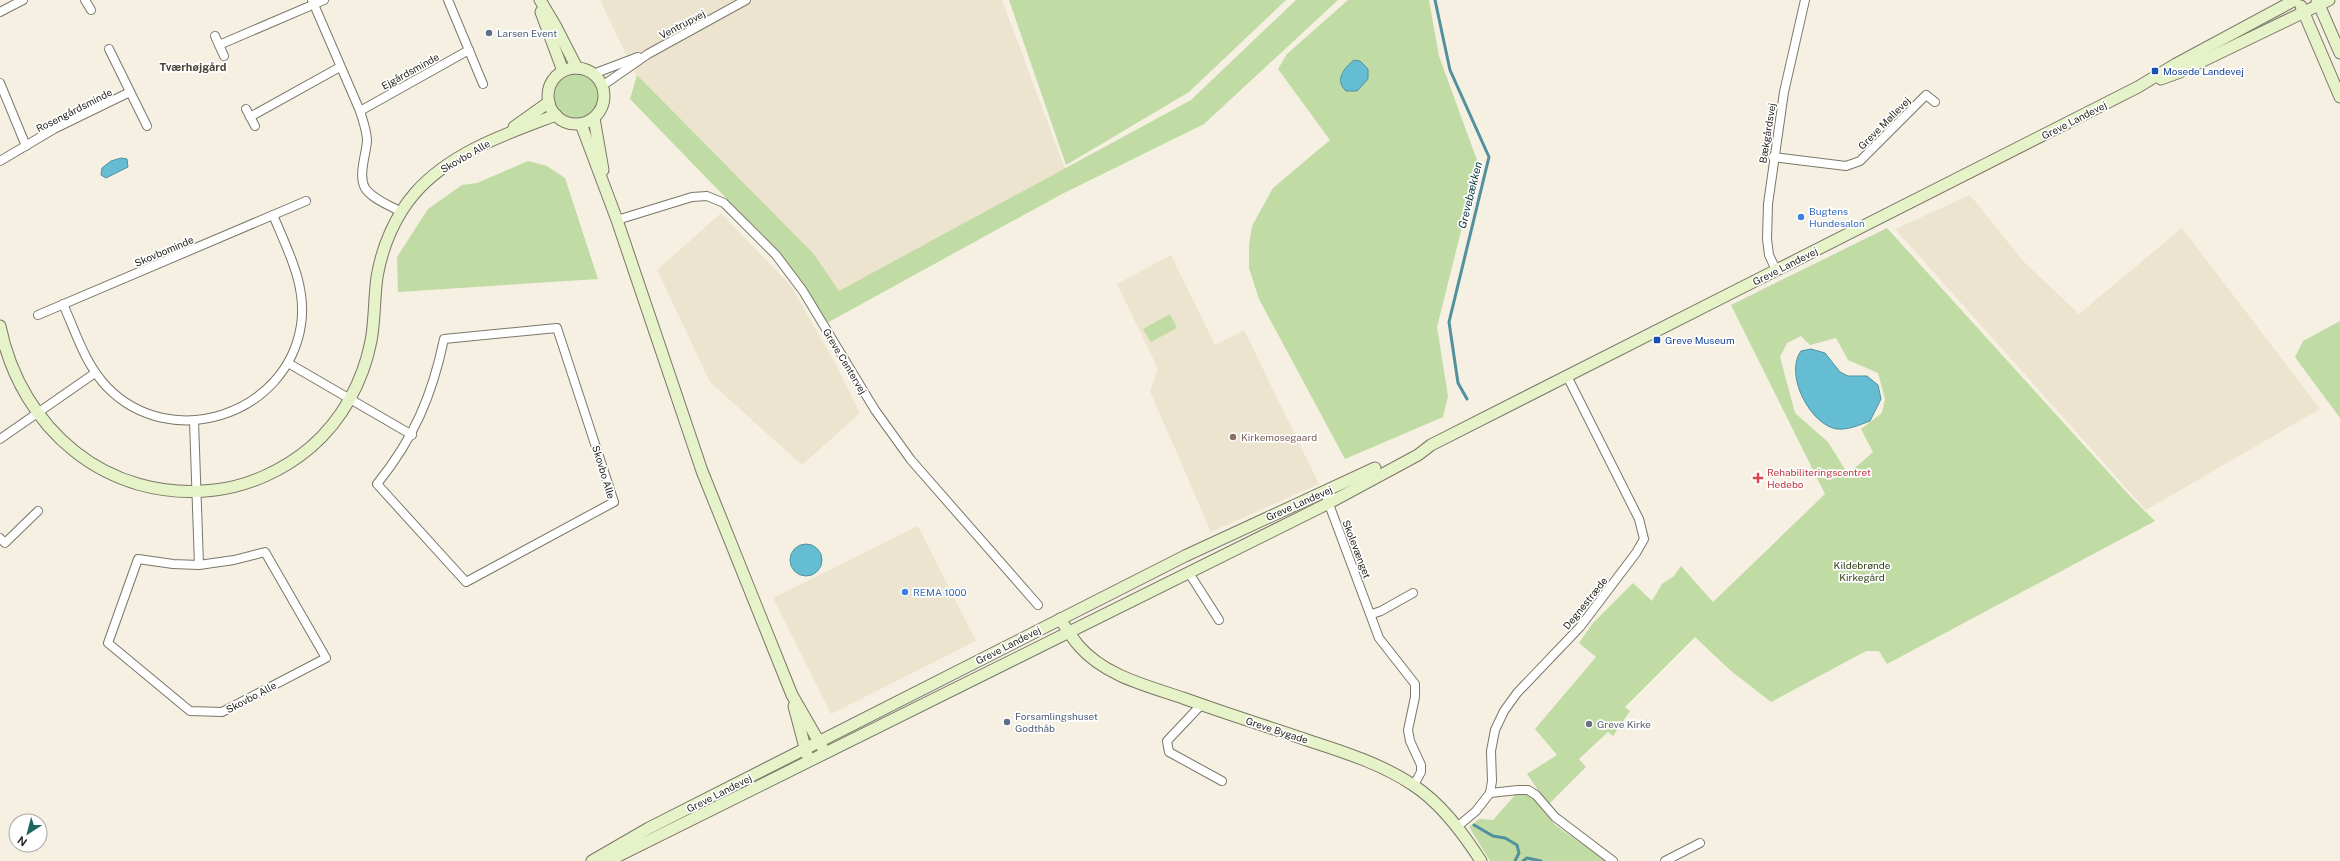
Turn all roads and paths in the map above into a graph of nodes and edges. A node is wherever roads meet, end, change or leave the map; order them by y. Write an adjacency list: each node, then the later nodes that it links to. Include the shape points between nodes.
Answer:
1 (23, 0): 14 (street)
2 (85, 0): 13 (street)
3 (324, 0): 11 (street)
4 (448, 0): 19 (street)
5 (536, 0): 25 (street)
6 (540, 0): 24 (street)
7 (746, 0): 21 (street, Ventrupvej)
8 (1805, 0): 45 (street, Bækgårdsvej, via 1784,92)
9 (2295, 0): 30 (street, Greve Landevej)
10 (2299, 0): 15 (street)
11 (313, 2): 17 (street); 23 (street)
12 (2322, 2): 15 (street, Greve Landevej); 20 (street)
13 (91, 10)
14 (0, 12)
15 (2303, 12): 30 (street, Greve Landevej, via 2180,72); 32 (street)
16 (216, 36): 17 (street)
17 (219, 45): 22 (street)
18 (109, 49): 31 (street)
19 (469, 50): 28 (street); 36 (street, Ejgårdsminde)
20 (2340, 53)
21 (648, 54): 26 (street, Ventrupvej); 29 (street, Ventrupvej)
22 (224, 56)
23 (340, 67): 36 (street); 38 (street)
24 (577, 68): 25 (street); 26 (street)
25 (563, 71): 33 (street, via 551,84)
26 (593, 74): 29 (street)
27 (0, 84): 44 (street)
28 (484, 84)
29 (602, 86): 39 (street, via 603,104)
30 (2138, 87): 52 (street, Greve Landevej)
31 (130, 92): 41 (street); 44 (street, Rosengårdsminde, via 54,129)
32 (2340, 97)
33 (549, 102): 37 (street); 43 (street, Skovbo Alle)
34 (1935, 102): 45 (street, Greve Møllevej, via 1926,95 1860,161 1846,166)
35 (246, 109): 38 (street)
36 (360, 111): 49 (street, via 367,140 363,179 365,188)
37 (556, 115): 40 (street, via 563,121); 43 (street, Skovbo Alle)
38 (250, 117): 42 (street)
39 (594, 118): 40 (street); 47 (street)
40 (581, 124): 47 (street)
41 (147, 126)
42 (255, 126)
43 (502, 135): 49 (street, Skovbo Alle, via 444,166 414,194)
44 (26, 146): 46 (street, Rosengårdsminde)
45 (1773, 157): 52 (street, Bækgårdsvej, via 1767,239 1769,255)
46 (0, 161)
47 (609, 200): 51 (street)
48 (306, 201): 50 (street, Skovbominde)
49 (401, 212): 59 (street, Skovbo Alle, via 391,229 380,260 372,339 360,380)
50 (273, 215): 53 (street, Skovbominde); 56 (street, via 300,285 302,305 296,345)
51 (616, 220): 73 (street, Greve Centervej, via 692,197 707,196 724,203 776,256 803,291 875,410 911,460); 78 (street, via 702,471)
52 (1776, 270): 58 (street, Greve Landevej)
53 (63, 304): 54 (street, Skovbominde); 57 (street)
54 (38, 315)
55 (0, 326): 60 (street, Skovbo Alle, via 22,387)
56 (288, 363): 59 (street); 61 (street, via 275,382 258,398 238,410)
57 (95, 372): 60 (street); 61 (street, via 107,387 138,410 174,420)
58 (1567, 376): 64 (street, Greve Landevej); 86 (street, Degnestræde, via 1639,519 1644,539 1580,627 1517,693 1504,711 1495,730 1491,751)
59 (350, 399): 62 (street); 65 (street, Skovbo Alle, via 332,425 311,447 285,466 257,480 227,488)
60 (37, 413): 63 (street); 65 (street, Skovbo Alle, via 68,447 107,473 150,488)
61 (194, 421): 65 (street)
62 (412, 435): 62 (street, Skovbo Alle, via 435,378 444,339 557,328 614,502 466,582 377,484)
63 (0, 439)
64 (1431, 445): 66 (street, Greve Landevej, via 1416,449); 67 (street, Greve Landevej, via 1418,455)
65 (196, 492): 70 (street)
66 (1323, 492): 67 (street, Skolevænget); 75 (street, Greve Landevej, via 1185,556)
67 (1329, 503): 71 (street, Greve Landevej); 74 (street, Skolevænget)
68 (38, 511): 69 (street, via 5,542)
69 (0, 538)
70 (199, 564): 70 (street, Skovbo Alle, via 173,564 138,559 108,643 190,711 222,712 326,658 265,552 234,560)
71 (1189, 573): 76 (street); 77 (street, Greve Landevej)
72 (1413, 593): 74 (street)
73 (1038, 605)
74 (1372, 614): 85 (street, Skolevænget, via 1379,638 1415,684 1408,730 1410,741 1422,765)
75 (1060, 619): 77 (street, Greve Bygade); 80 (street, Greve Landevej)
76 (1219, 620)
77 (1070, 633): 79 (street, Greve Bygade, via 1078,646 1104,667); 82 (street, Greve Landevej)
78 (792, 695): 80 (street); 81 (street)
79 (1201, 705): 84 (street, via 1167,741 1170,752); 85 (street, Greve Bygade, via 1355,756)
80 (819, 742): 81 (street, Greve Landevej); 82 (street)
81 (805, 749): 83 (street); 89 (street, Greve Landevej, via 649,828)
82 (825, 752): 83 (street, Greve Landevej)
83 (808, 760): 90 (street, Greve Landevej)
84 (1222, 781)
85 (1414, 785): 87 (street, Greve Bygade, via 1434,801)
86 (1490, 793): 87 (street, via 1476,811); 92 (street, via 1528,790 1536,795 1555,817)
87 (1457, 827): 91 (street, Greve Bygade)
88 (1700, 843): 93 (street)
89 (592, 861)
90 (608, 861)
91 (1481, 861)
92 (1612, 861)
93 (1664, 861)

